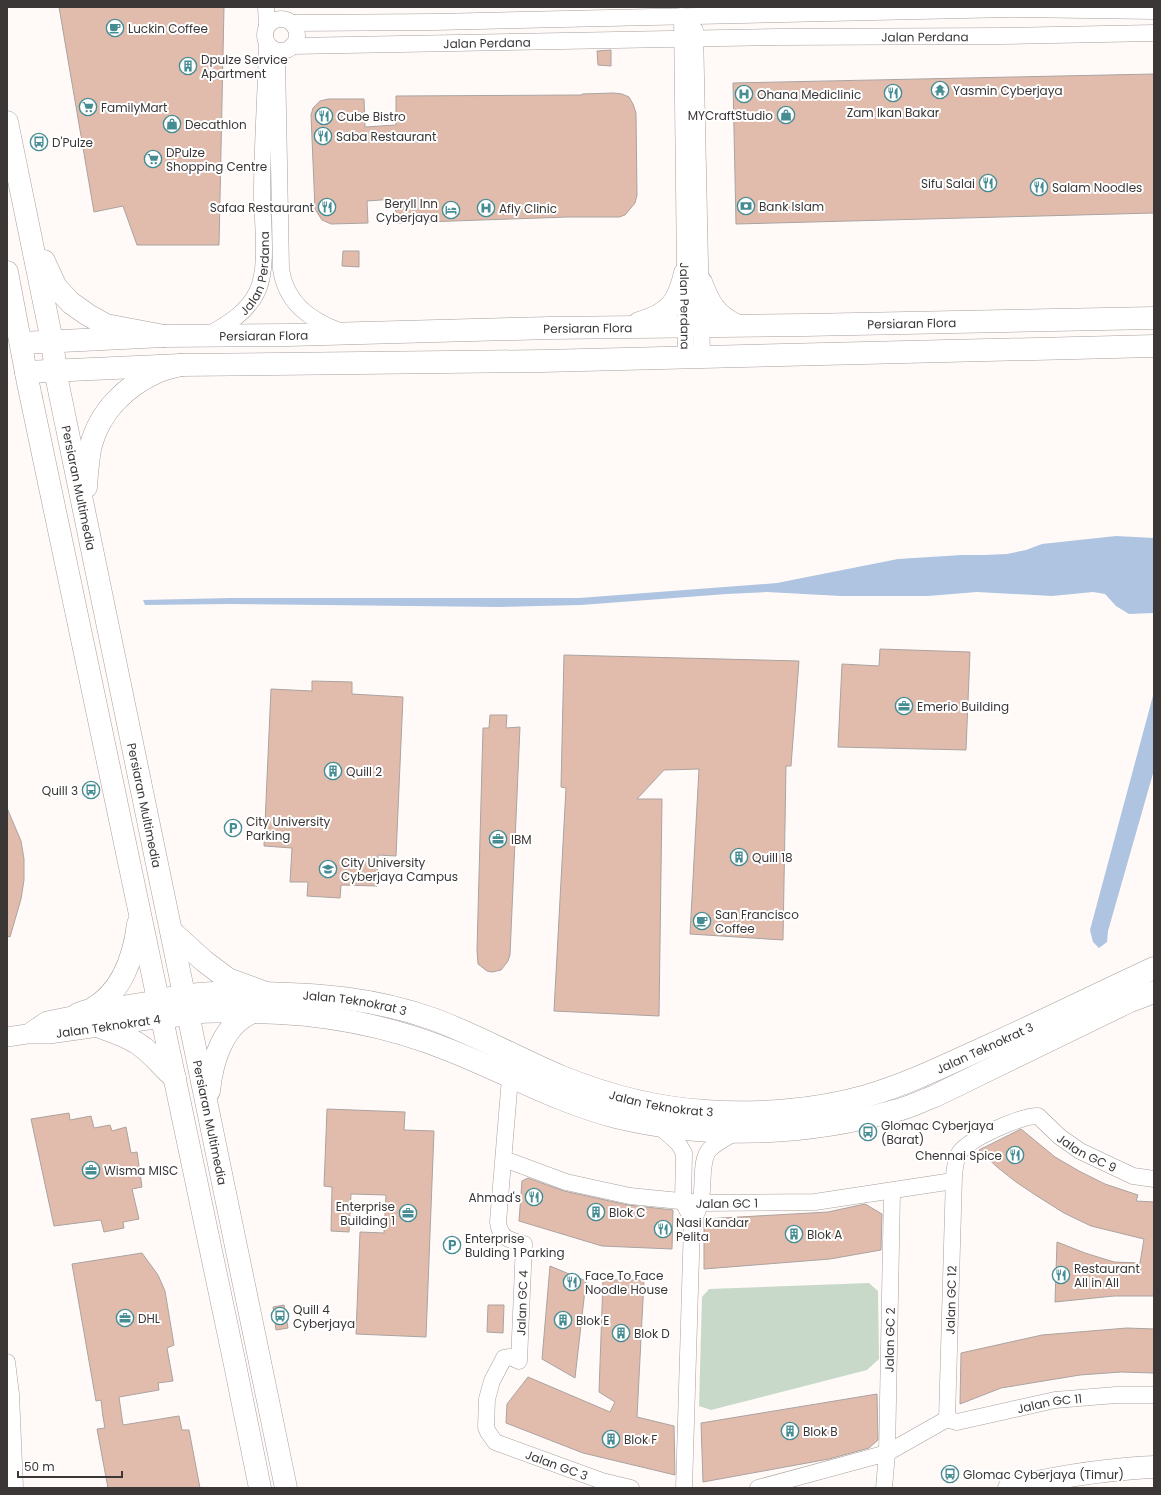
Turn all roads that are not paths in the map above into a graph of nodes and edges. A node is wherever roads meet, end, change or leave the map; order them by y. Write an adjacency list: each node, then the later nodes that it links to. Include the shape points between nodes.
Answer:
1 (266, 7): 8 (street, Jalan Perdana)
2 (1154, 11): 4 (street, Jalan Perdana, via 1010,9)
3 (288, 16): 7 (street, Jalan Perdana); 8 (street, Jalan Perdana, via 275,19); 14 (street, Jalan Perdana, via 297,37)
4 (688, 16): 5 (street, Jalan Perdana); 10 (street, Jalan Perdana)
5 (566, 19): 6 (street, Jalan Perdana); 11 (street)
6 (482, 21): 7 (street, Jalan Perdana); 12 (street)
7 (435, 22): 13 (street)
8 (266, 26): 14 (street, Jalan Perdana, via 264,37)
9 (1154, 33): 10 (street, Jalan Perdana)
10 (688, 39): 11 (street, Jalan Perdana); 18 (street, Jalan Perdana)
11 (568, 42): 12 (street, Jalan Perdana)
12 (483, 43): 13 (street, Jalan Perdana)
13 (435, 44): 14 (street, Jalan Perdana)
14 (279, 47): 23 (street, Jalan Perdana, via 282,279 290,297 307,315); 25 (street, Jalan Perdana, via 262,195 263,260 258,291 240,315)
15 (7, 122): 16 (main road, Persiaran Multimedia)
16 (25, 209): 24 (main road, via 56,287 71,303 106,325); 26 (main road, Persiaran Multimedia)
17 (7, 272): 27 (main road)
18 (693, 278): 20 (main road, via 718,314); 21 (main road, via 665,312 652,319); 22 (street, Jalan Perdana)
19 (1154, 318): 20 (main road, Persiaran Flora)
20 (736, 325): 22 (main road, Persiaran Flora)
21 (626, 326): 22 (main road, Persiaran Flora); 23 (main road, Persiaran Flora)
22 (694, 326): 29 (street, Jalan Perdana)
23 (344, 333): 25 (main road, Persiaran Flora)
24 (164, 336): 25 (main road, Persiaran Flora); 26 (main road, Persiaran Flora)
25 (206, 336)
26 (52, 341): 27 (main road, Persiaran Flora); 32 (main road, Persiaran Multimedia)
27 (21, 343): 31 (main road)
28 (1154, 346): 29 (main road)
29 (694, 357): 30 (main road)
30 (181, 365): 32 (main road); 33 (main road, via 157,372 123,393 110,406 98,425 92,445 88,464)
31 (26, 372): 32 (main road); 34 (main road)
32 (56, 372): 33 (main road, Persiaran Multimedia)
33 (85, 513): 35 (main road, Persiaran Multimedia)
34 (139, 909): 40 (main road); 42 (main road, via 136,942 123,977 103,1001 92,1009)
35 (172, 932): 38 (main road, via 204,962 228,979); 39 (main road, Persiaran Multimedia)
36 (1154, 968): 38 (main road, Jalan Teknokrat 3, via 1026,1030 892,1088 803,1109 741,1113 666,1106 602,1090 562,1077 436,1020 392,1006 336,997)
37 (1154, 992): 51 (main road, Jalan Teknokrat 3, via 1128,1002 935,1096 896,1111 850,1122 803,1129)
38 (266, 993): 39 (main road, Jalan Teknokrat 3, via 215,993)
39 (187, 1005): 40 (main road, Jalan Teknokrat 4); 41 (main road, Jalan Teknokrat 3, via 204,1012); 48 (main road, Persiaran Multimedia)
40 (160, 1009): 42 (street, Jalan Teknokrat 4); 43 (street, Jalan Teknokrat 4); 46 (main road)
41 (253, 1012): 47 (main road, Jalan Teknokrat 3, via 329,1017 395,1032 449,1050); 48 (main road, via 232,1025 221,1044 210,1079)
42 (78, 1014): 44 (street, Jalan Teknokrat 4, via 47,1021)
43 (100, 1027): 44 (street, Jalan Teknokrat 4, via 49,1034); 46 (main road, via 133,1040)
44 (27, 1034): 45 (street, Jalan Teknokrat 4)
45 (7, 1038)
46 (174, 1078): 61 (main road)
47 (510, 1078): 50 (main road, Jalan Teknokrat 3, via 615,1117); 52 (street)
48 (208, 1105): 64 (main road, Persiaran Multimedia)
49 (1027, 1118): 53 (street, Jalan GC 9, via 1038,1116 1080,1152 1133,1176); 54 (street, Jalan GC 12, via 980,1136 964,1148 955,1164)
50 (659, 1126): 51 (main road, Jalan Teknokrat 3); 56 (street, via 678,1143 684,1153)
51 (736, 1132): 57 (street, via 715,1144 706,1154)
52 (504, 1159): 56 (street, Jalan GC 1, via 566,1182 630,1196); 63 (street, Jalan GC 4, via 499,1228 508,1239 524,1244 519,1361 510,1357 504,1358 492,1381 487,1399)
53 (1154, 1178)
54 (953, 1182): 55 (street, Jalan GC 1); 62 (street, Jalan GC 12)
55 (892, 1192): 57 (street, Jalan GC 1, via 815,1202); 65 (street, Jalan GC 2)
56 (683, 1201): 57 (street, Jalan GC 1); 58 (street)
57 (700, 1203): 58 (street)
58 (692, 1223): 74 (street)
59 (7, 1362): 68 (street)
60 (1154, 1395): 62 (street, Jalan GC 11, via 1055,1400 957,1422)
61 (244, 1409): 69 (main road); 70 (main road)
62 (946, 1419): 65 (street)
63 (488, 1432): 73 (street, Jalan GC 3, via 496,1442 602,1481)
64 (279, 1449): 71 (main road, Persiaran Multimedia); 72 (main road)
65 (887, 1453): 67 (street, Jalan GC 2); 75 (street)
66 (1154, 1467): 76 (main road, via 1094,1472)
67 (885, 1487)
68 (15, 1488)
69 (251, 1488)
70 (260, 1488)
71 (286, 1488)
72 (290, 1488)
73 (631, 1488)
74 (684, 1488)
75 (758, 1488)
76 (1009, 1488)

